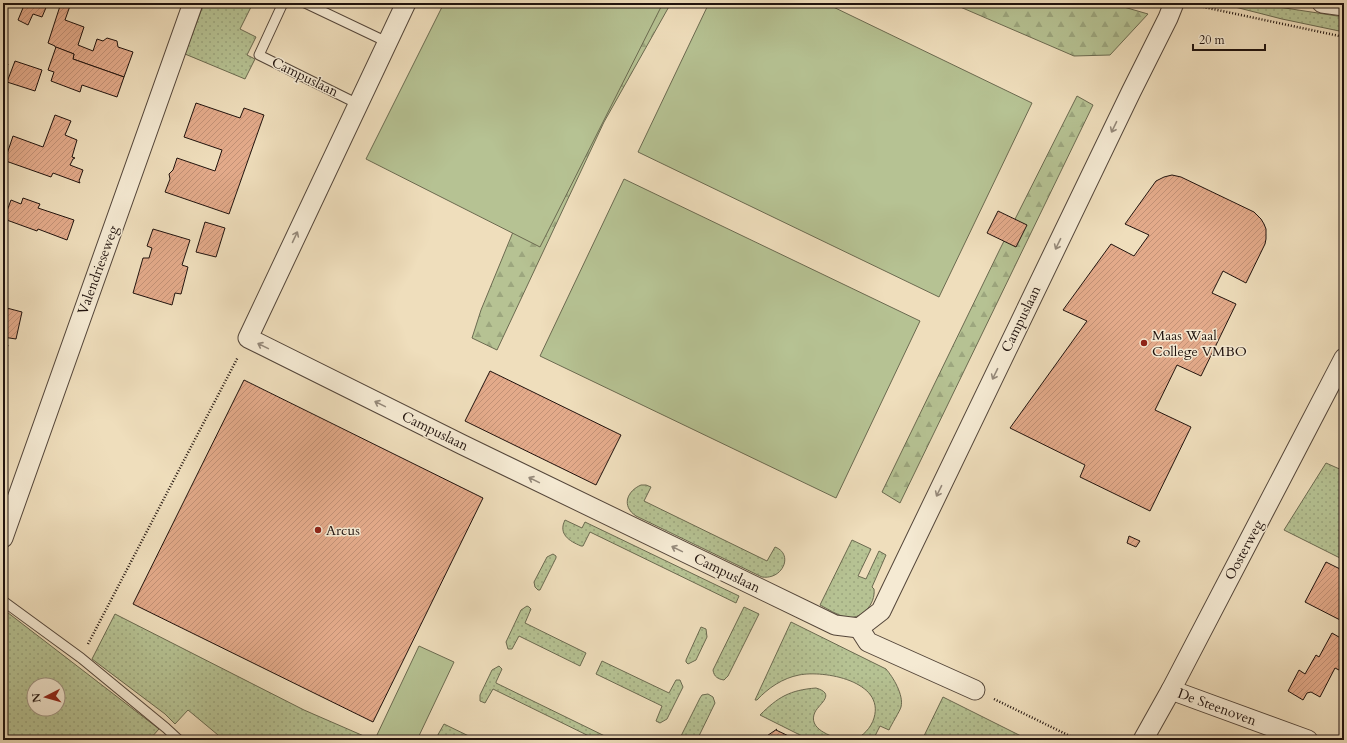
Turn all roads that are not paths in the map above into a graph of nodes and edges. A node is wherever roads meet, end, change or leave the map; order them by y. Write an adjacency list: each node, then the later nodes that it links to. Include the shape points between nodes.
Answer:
1 (193, 3): 11 (street, Valendrieseweg)
2 (283, 3): 9 (lane, Campuslaan, via 259,55)
3 (305, 3): 8 (lane)
4 (406, 3): 8 (street)
5 (1174, 3): 13 (street, Campuslaan, one-way to 13, via 881,611)
6 (1322, 3): 7 (street)
7 (1344, 6)
8 (387, 42): 9 (street)
9 (358, 104): 13 (street, Campuslaan, one-way to 9, via 835,625 470,449 248,338)
10 (1344, 358): 15 (street, Oosterweg)
11 (3, 538)
12 (3, 601): 16 (lane, via 81,658)
13 (859, 628): 14 (street, via 868,642)
14 (975, 690)
15 (1171, 690): 17 (street, Oosterweg); 18 (street, De Steenoven)
16 (179, 740)
17 (1143, 740)
18 (1308, 740)

